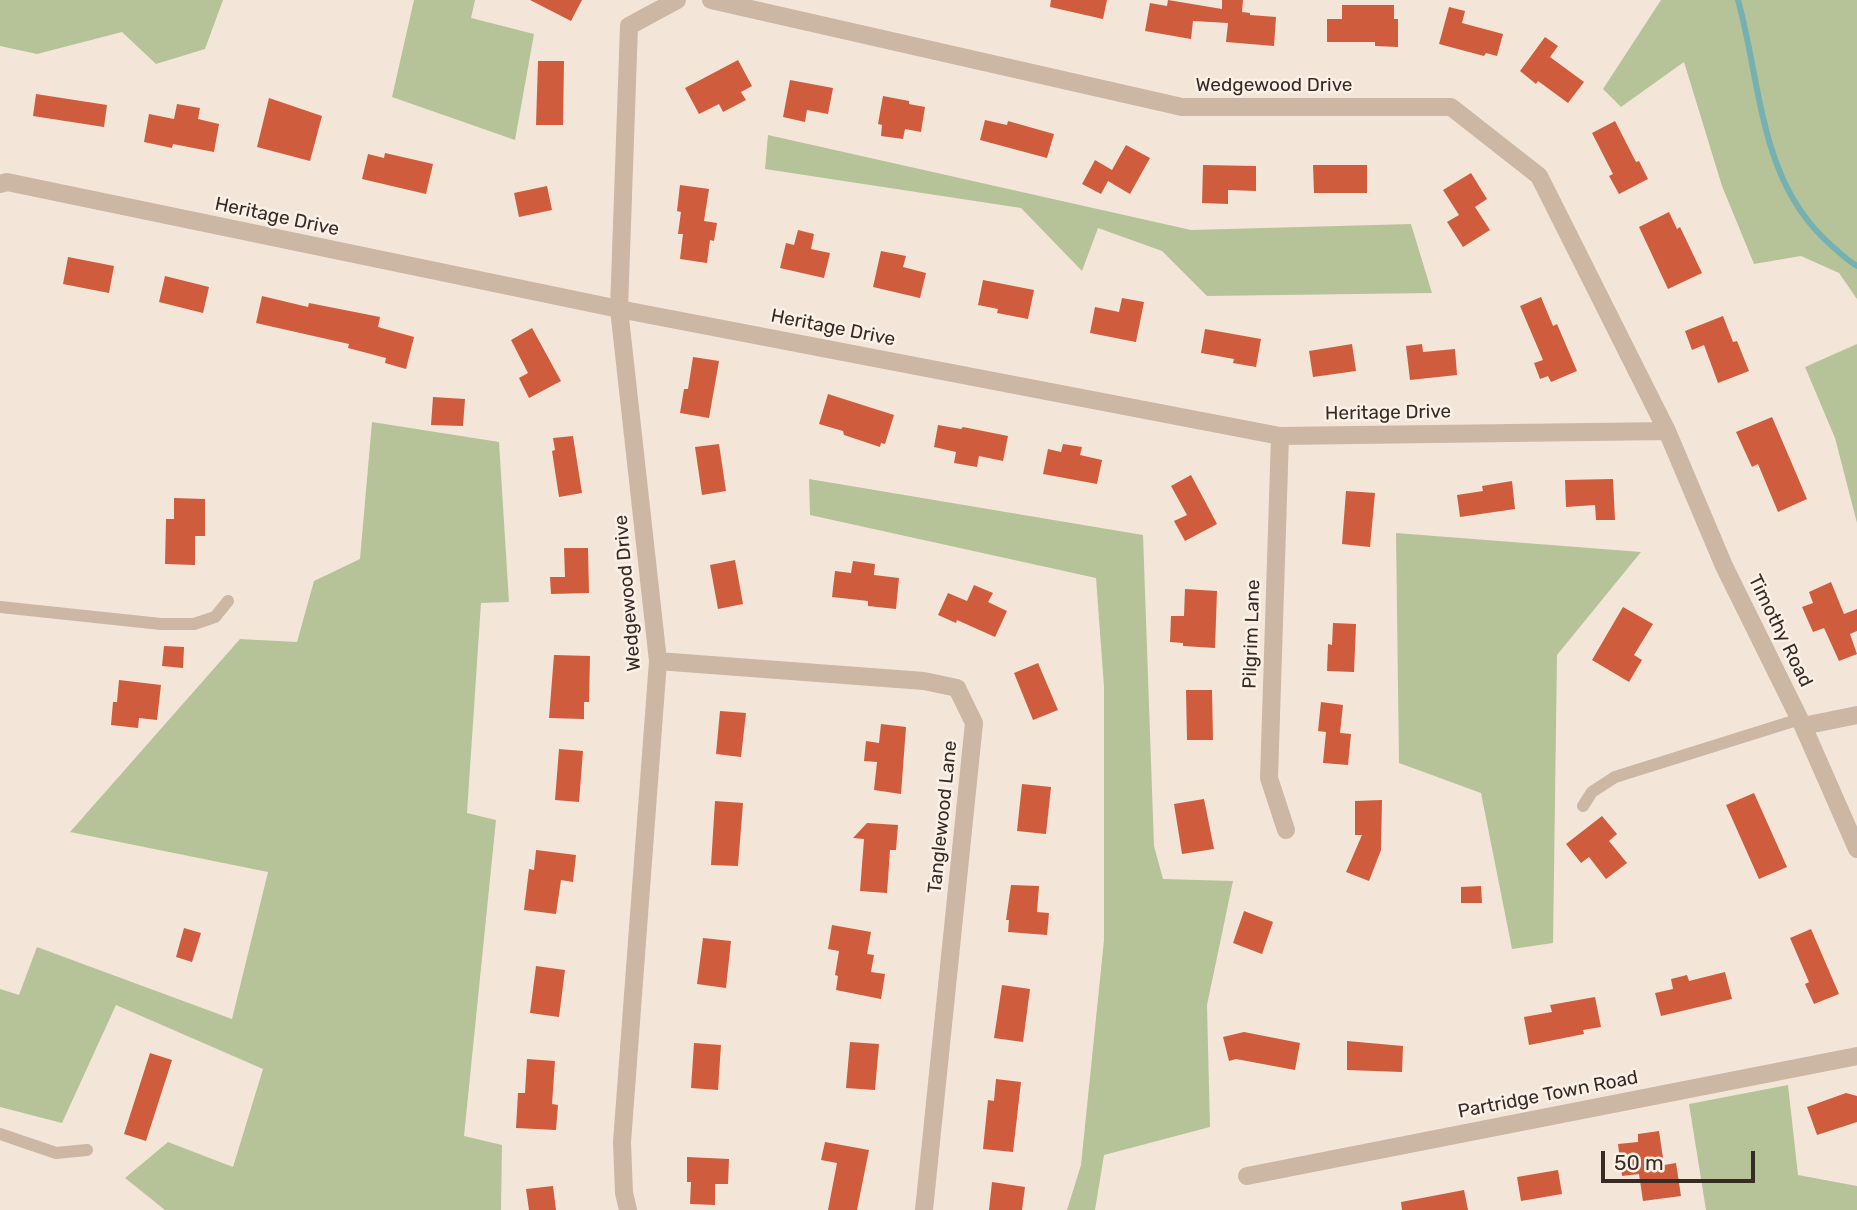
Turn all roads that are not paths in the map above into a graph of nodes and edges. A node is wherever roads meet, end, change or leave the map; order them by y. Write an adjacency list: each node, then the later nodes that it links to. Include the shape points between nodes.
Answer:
1 (677, 0): 4 (street, Wedgewood Drive, via 629,26)
2 (711, 0): 5 (street, Wedgewood Drive, via 1182,107 1451,107 1539,176)
3 (0, 184): 4 (street, Heritage Drive)
4 (619, 309): 6 (street, Heritage Drive); 9 (street, Wedgewood Drive)
5 (1667, 431): 6 (street, Heritage Drive); 11 (street, Timothy Road, via 1724,566)
6 (1280, 436): 13 (street, Pilgrim Lane, via 1269,778)
7 (228, 601): 8 (lane, via 215,617 194,624)
8 (0, 607)
9 (658, 661): 19 (street, Wedgewood Drive, via 622,1142); 20 (street, Tanglewood Lane, via 924,681 957,688 974,723)
10 (1857, 715): 11 (street)
11 (1802, 722): 12 (lane, via 1615,777 1592,792); 14 (street, Timothy Road)
12 (1583, 806)
13 (1286, 830)
14 (1857, 849)
15 (1857, 1056): 18 (street, Partridge Town Road)
16 (0, 1134): 17 (lane, via 56,1153)
17 (87, 1150)
18 (1247, 1176)
19 (628, 1210)
20 (924, 1210)

